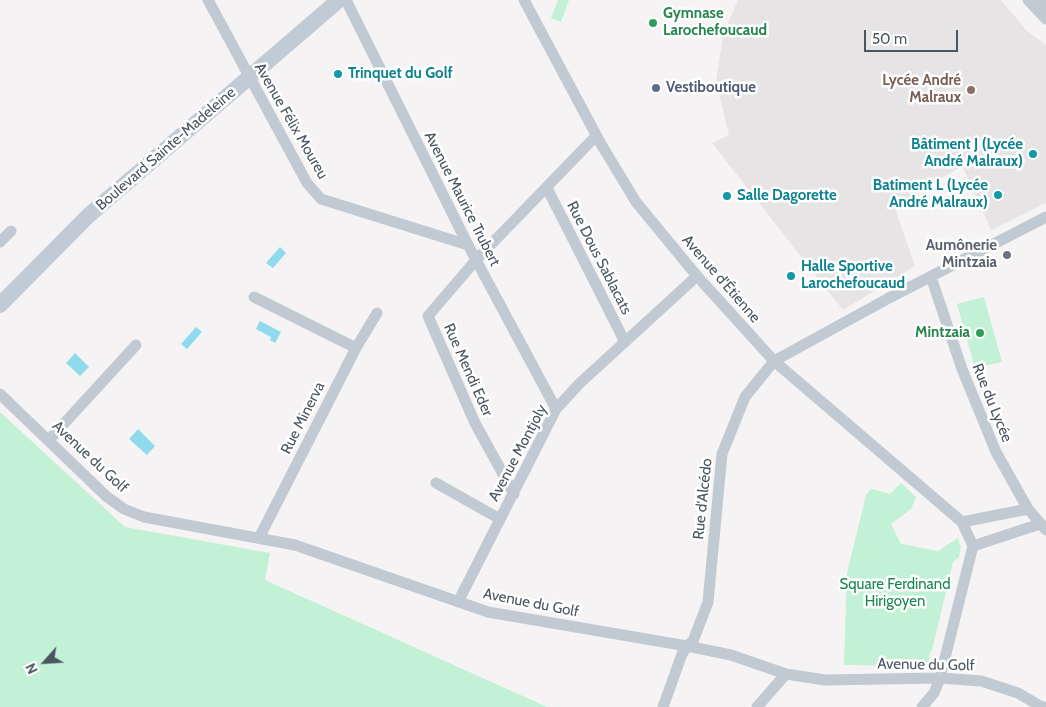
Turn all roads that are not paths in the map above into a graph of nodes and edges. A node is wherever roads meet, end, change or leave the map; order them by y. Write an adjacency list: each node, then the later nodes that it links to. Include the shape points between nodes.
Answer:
1 (208, 0): 9 (street, Avenue Félix Moureu)
2 (339, 0): 9 (street, Boulevard Sainte-Madeleine)
3 (346, 0): 15 (street, Avenue Maurice Trubert)
4 (524, 0): 10 (street, Avenue d'Étienne)
5 (1028, 0): 8 (street)
6 (1042, 0): 7 (street)
7 (1046, 5)
8 (1046, 20)
9 (248, 77): 15 (street, Avenue Félix Moureu, via 307,183 321,199); 20 (street, Boulevard Sainte-Madeleine, via 88,216)
10 (596, 136): 11 (street, Rue Mendi Eder); 17 (street, Avenue d'Étienne, via 636,202)
11 (547, 188): 16 (street, Rue Mendi Eder); 22 (street, Rue Dous Sablacats)
12 (1046, 217): 18 (street, Rue d'Alcédo)
13 (11, 231): 14 (street)
14 (0, 242)
15 (468, 245): 16 (street, Avenue Maurice Trubert)
16 (476, 260): 27 (street, Avenue Maurice Trubert); 30 (street, Rue Mendi Eder, via 428,316 475,423)
17 (697, 276): 22 (street, Avenue Montjoly); 25 (street, Avenue d'Étienne)
18 (932, 277): 25 (street, Rue d'Alcédo); 31 (street, Rue du Lycée, via 962,369 989,436)
19 (254, 297): 24 (street)
20 (0, 305)
21 (377, 313): 24 (street, Rue Minerva)
22 (625, 342): 27 (street, Avenue Montjoly)
23 (136, 345): 28 (street)
24 (356, 348): 35 (street, Rue Minerva)
25 (774, 361): 33 (street, Avenue d'Étienne); 38 (street, Rue d'Alcédo, via 745,397 722,454 708,602 693,641)
26 (0, 394): 28 (street, Avenue du Golf)
27 (556, 409): 30 (street, Avenue Montjoly)
28 (49, 440): 35 (street, Avenue du Golf, via 106,496 124,509 144,517)
29 (436, 483): 32 (street)
30 (514, 494): 32 (street, Avenue Montjoly)
31 (1028, 509): 33 (street); 34 (street, Rue du Lycée)
32 (500, 518): 37 (street, Avenue Montjoly)
33 (962, 522): 36 (street, Avenue d'Étienne)
34 (1043, 527): 36 (street)
35 (259, 538): 37 (street, Avenue du Golf, via 294,545)
36 (972, 546): 40 (street)
37 (458, 602): 38 (street, Avenue du Golf, via 488,612)
38 (687, 646): 39 (street, Avenue du Golf, via 731,655); 41 (street, Rue d'Alcédo)
39 (786, 674): 40 (street, Avenue du Golf, via 825,680); 42 (street)
40 (940, 678): 43 (street, via 934,693); 44 (street, Avenue du Golf, via 981,681 1018,693)
41 (663, 707)
42 (757, 707)
43 (922, 707)
44 (1044, 707)

